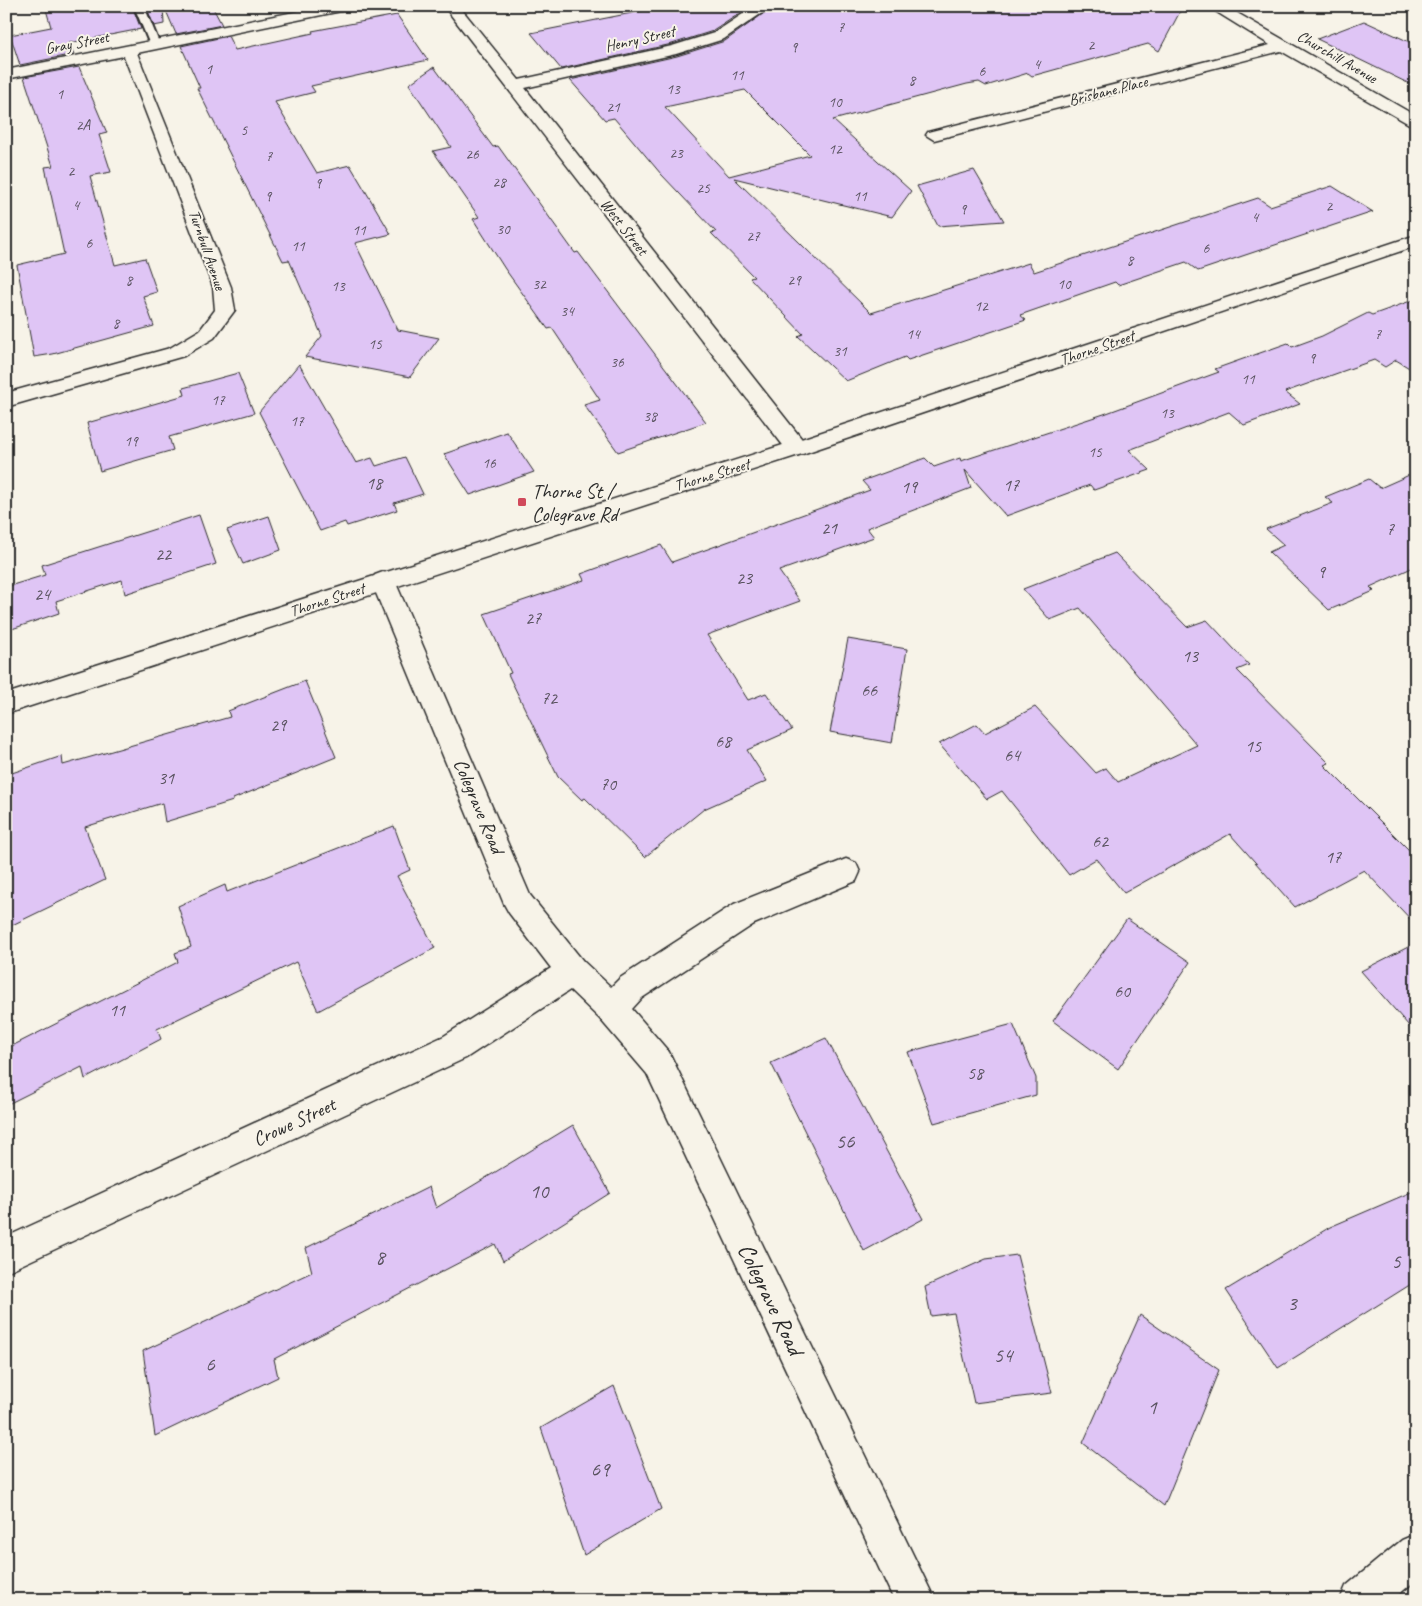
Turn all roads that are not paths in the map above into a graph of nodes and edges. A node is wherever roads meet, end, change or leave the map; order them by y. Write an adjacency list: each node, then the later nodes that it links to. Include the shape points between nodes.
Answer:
1 (139, 6): 6 (lane)
2 (346, 6): 6 (street, Gray Street)
3 (451, 6): 10 (street, West Street)
4 (765, 6): 10 (street, Henry Street, via 719,36 676,50)
5 (1214, 6): 7 (street, Churchill Avenue)
6 (154, 45): 8 (street, Gray Street)
7 (1282, 46): 11 (street, Churchill Avenue); 12 (street, Brisbane Place)
8 (129, 50): 9 (street, Gray Street); 14 (street, Turnbull Avenue, via 219,278 225,310 207,334 176,352)
9 (6, 75)
10 (515, 85): 15 (street, West Street)
11 (1416, 123)
12 (934, 135)
13 (1416, 240): 15 (street, Thorne Street)
14 (6, 400)
15 (797, 448): 16 (street, Thorne Street)
16 (383, 581): 17 (street, Thorne Street); 19 (street, Colegrave Road, via 519,904)
17 (6, 704)
18 (846, 872): 20 (street, via 744,914 631,988)
19 (572, 971): 20 (street, Colegrave Road); 21 (street, Crowe Street, via 455,1047)
20 (611, 1008): 23 (street, Colegrave Road, via 658,1063)
21 (6, 1255)
22 (1416, 1554): 24 (street)
23 (915, 1600)
24 (1360, 1600)

